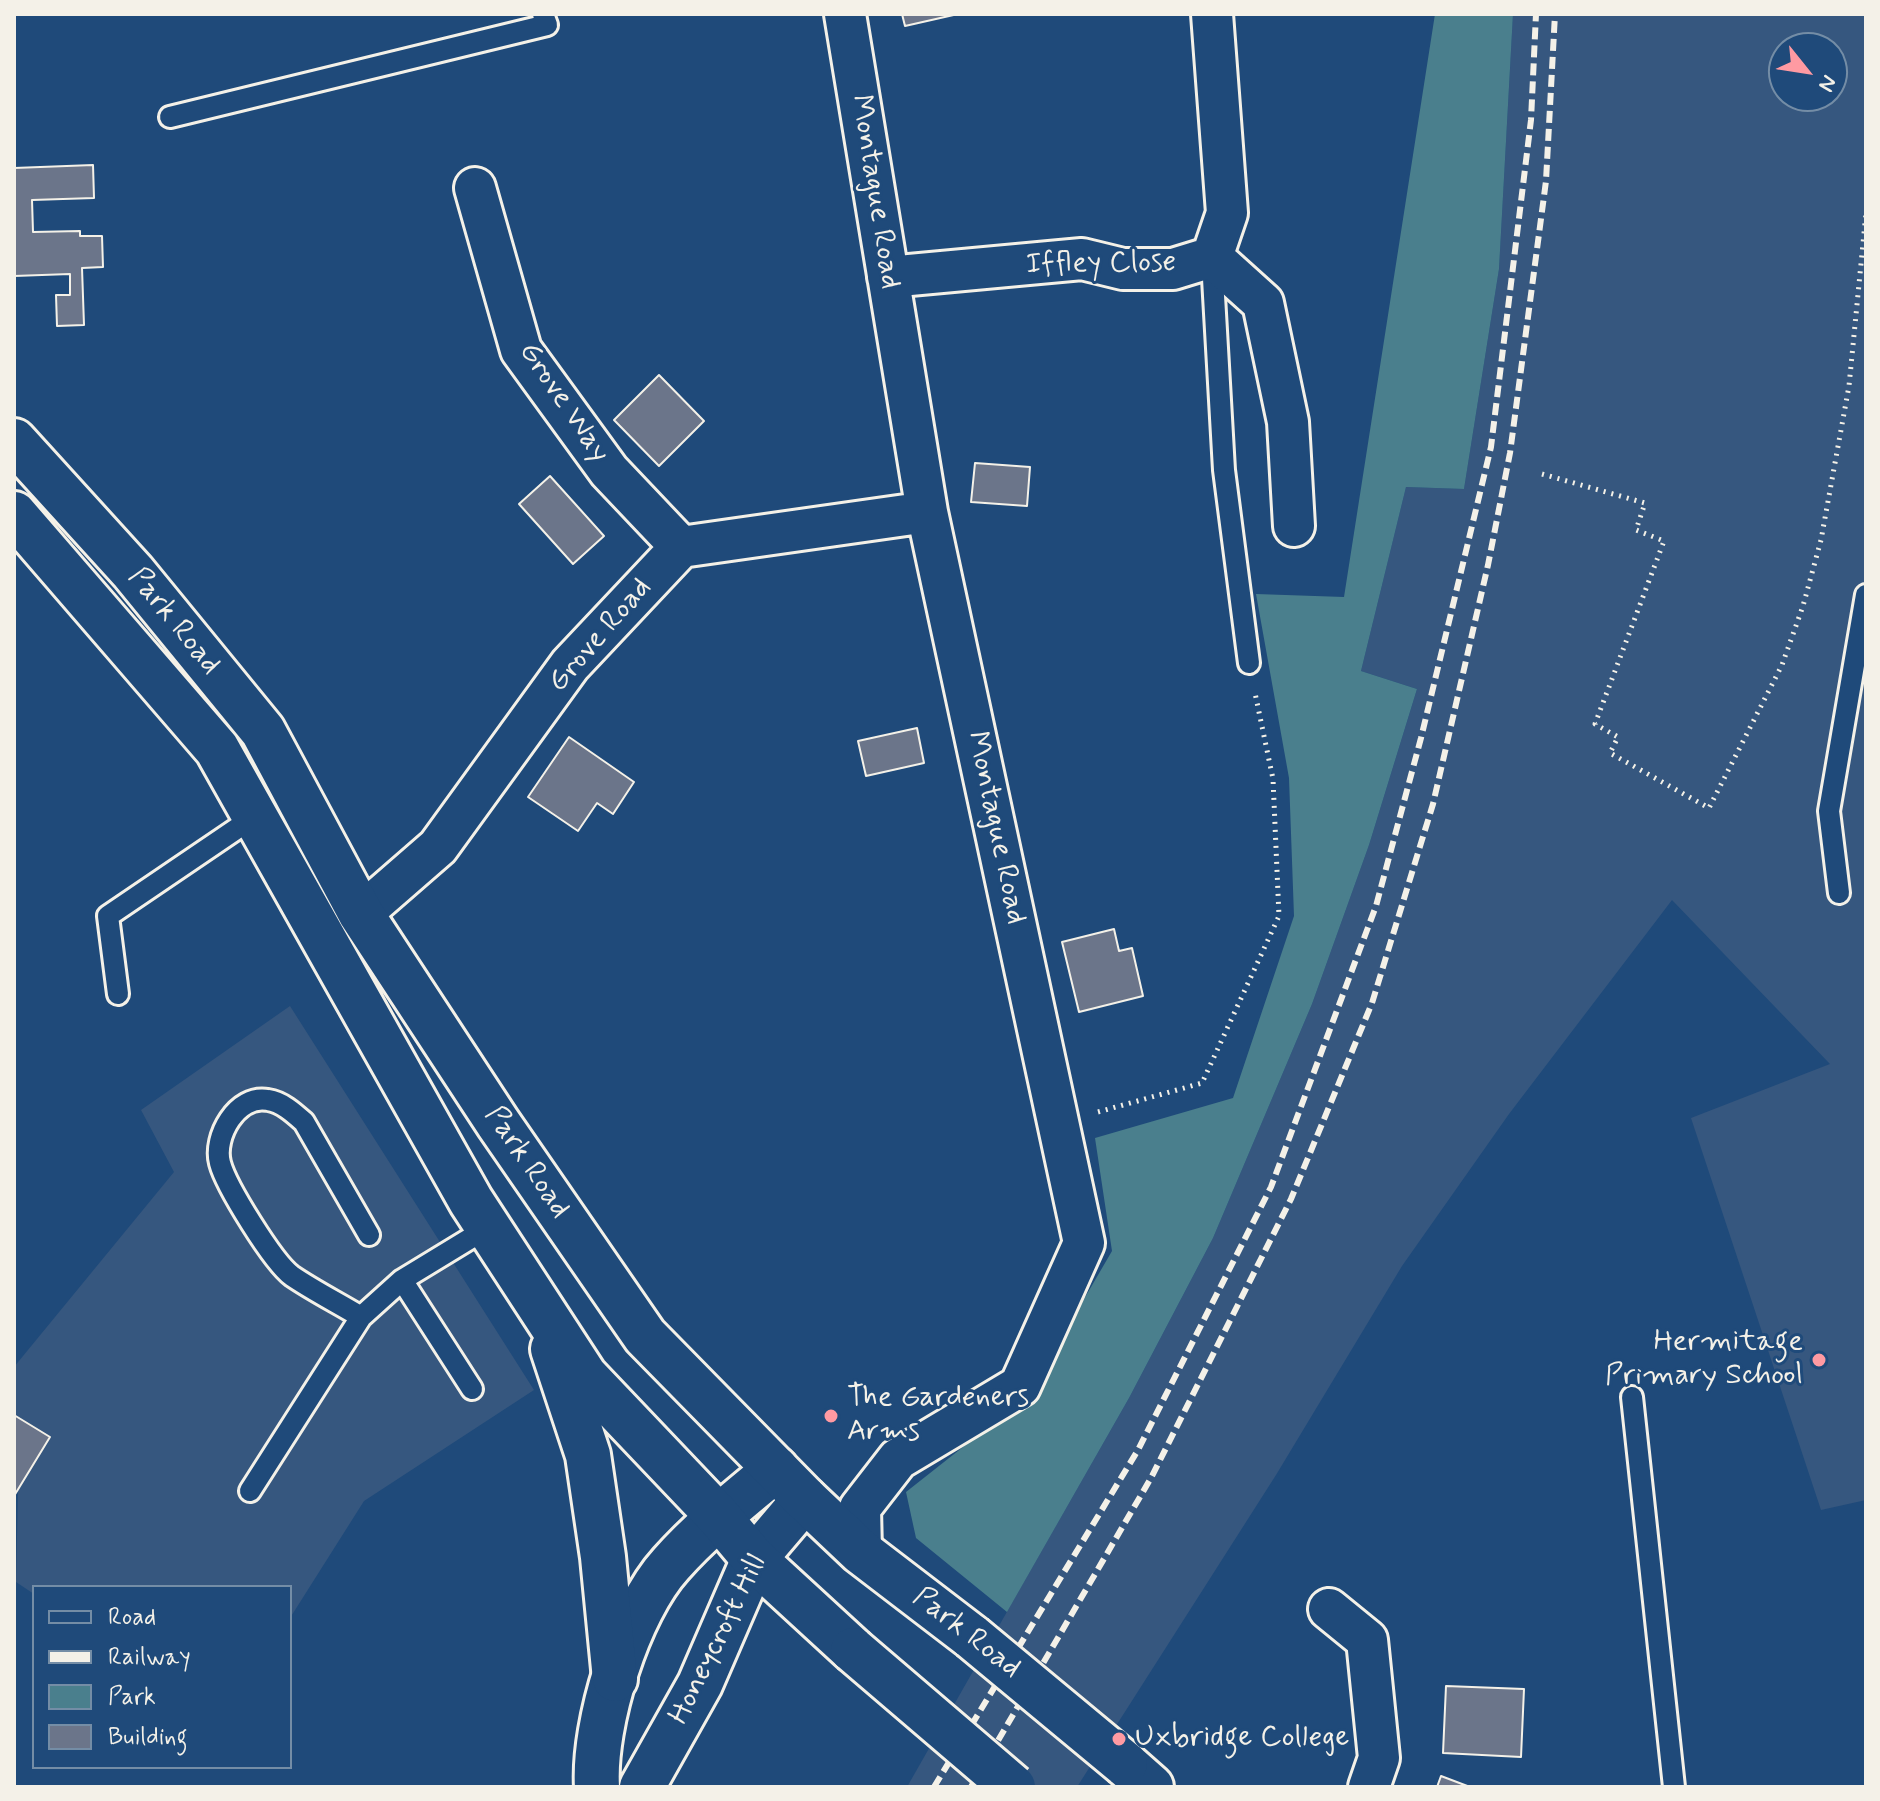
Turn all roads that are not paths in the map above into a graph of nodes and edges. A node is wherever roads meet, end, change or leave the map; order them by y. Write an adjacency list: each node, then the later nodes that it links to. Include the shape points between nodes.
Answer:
1 (543, 14): 4 (lane, via 547,25)
2 (845, 14): 7 (street, Montague Road)
3 (1212, 14): 6 (street, Iffley Close, via 1227,213)
4 (170, 117)
5 (475, 188): 12 (street, Grove Way, via 521,350 609,471)
6 (1212, 257): 7 (street, Iffley Close, via 1173,269 1123,269 1082,259); 10 (street, via 1263,303 1288,422); 14 (lane, via 1224,470)
7 (888, 277): 9 (street, Montague Road)
8 (14, 441): 17 (main road, Park Road, via 133,572 263,731)
9 (927, 512): 12 (street); 29 (street, Montague Road, via 1084,1243 1020,1386 898,1459 860,1508)
10 (1294, 526)
11 (18, 530): 15 (main road, Park Road, via 217,749)
12 (681, 547): 17 (street, Grove Road, via 570,665 438,847)
13 (1866, 595): 16 (lane, via 1829,811)
14 (1249, 663)
15 (254, 817): 18 (lane, via 108,916); 19 (main road, Park Road)
16 (1839, 893)
17 (361, 914): 26 (main road, Park Road, via 645,1336)
18 (118, 994)
19 (489, 1227): 21 (lane); 22 (main road, Park Road)
20 (369, 1235): 23 (lane, via 294,1113 266,1099 245,1107 225,1125 219,1142 224,1176 275,1257 291,1275)
21 (402, 1280): 23 (lane); 24 (lane)
22 (540, 1307): 28 (main road, Park Road, via 585,1376); 32 (main road, via 588,1455)
23 (361, 1317): 27 (lane)
24 (472, 1389)
25 (1632, 1397): 38 (lane)
26 (790, 1484): 28 (main road, Honeycroft Hill); 29 (main road, Park Road); 30 (main road, Honeycroft Hill)
27 (250, 1491)
28 (719, 1517): 30 (main road, Park Road); 32 (main road, Honeycroft Hill, via 669,1566 633,1624)
29 (861, 1552): 33 (main road, Park Road, bridge)
30 (754, 1559): 35 (main road, Honeycroft Hill, via 700,1684); 36 (main road, Park Road, bridge)
31 (1329, 1609): 37 (street, via 1367,1640 1379,1758)
32 (615, 1679): 34 (main road, Honeycroft Hill, via 602,1716)
33 (1138, 1775)
34 (597, 1787)
35 (642, 1787)
36 (1013, 1787)
37 (1369, 1787)
38 (1674, 1787)

